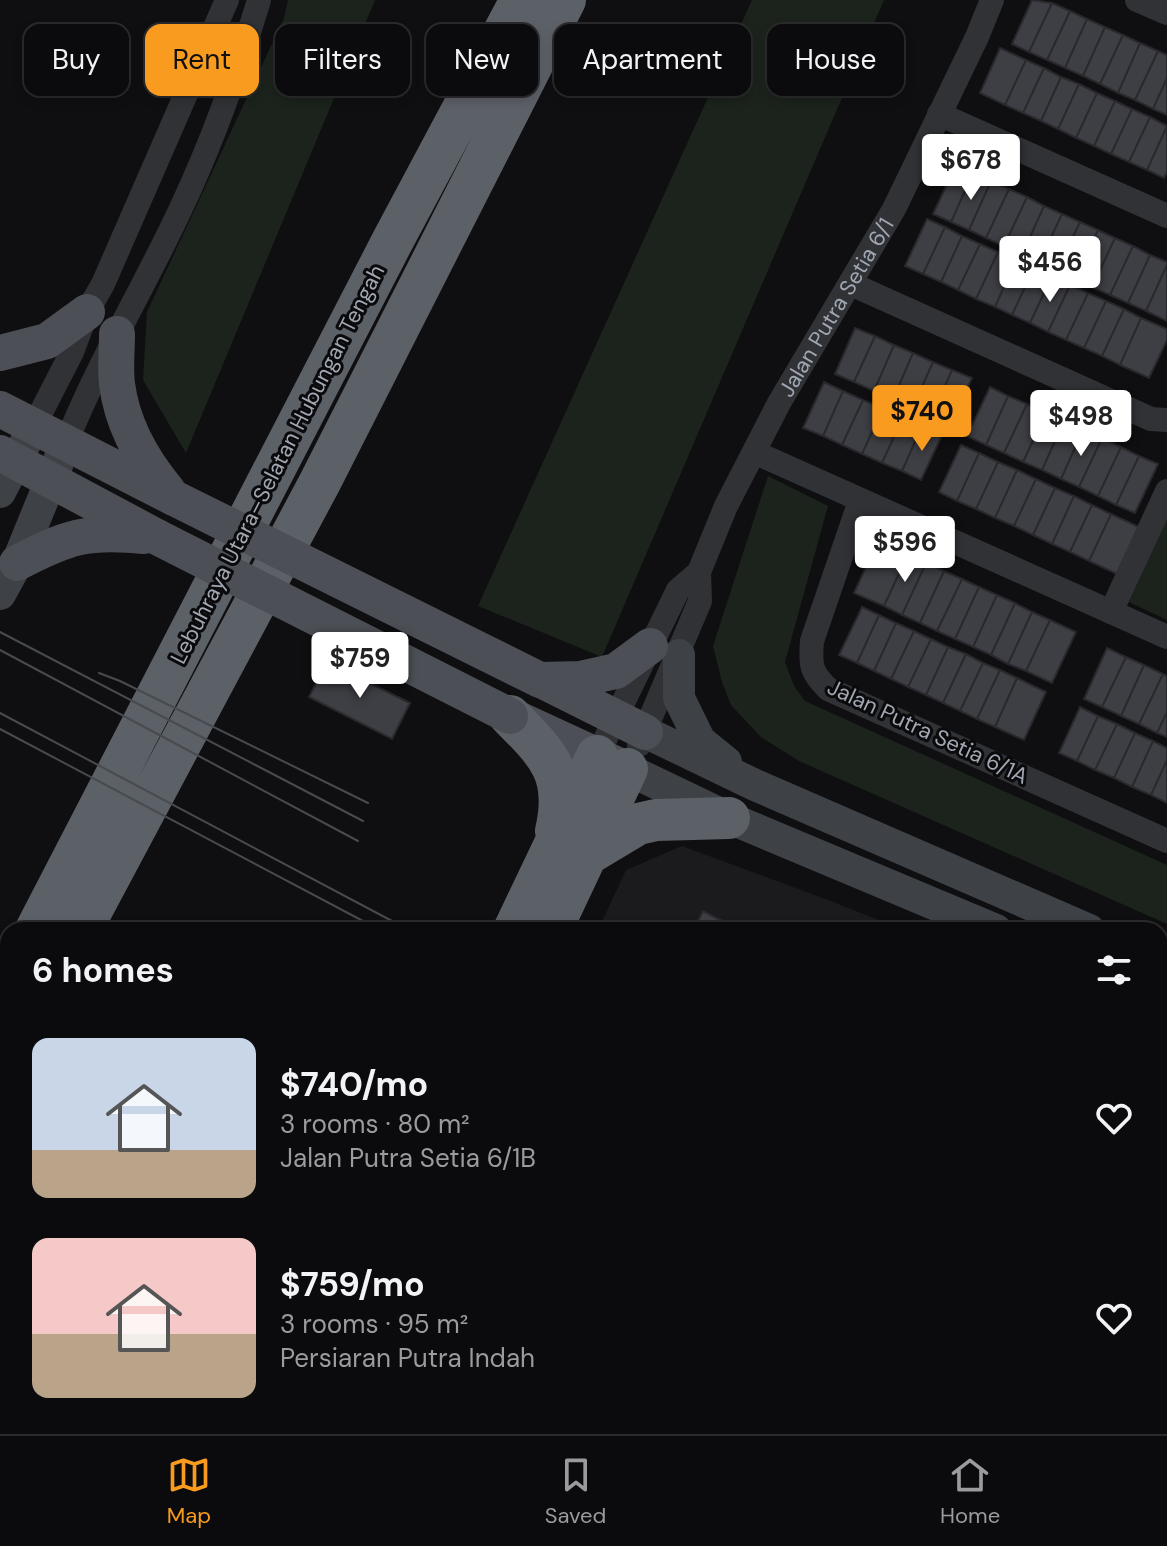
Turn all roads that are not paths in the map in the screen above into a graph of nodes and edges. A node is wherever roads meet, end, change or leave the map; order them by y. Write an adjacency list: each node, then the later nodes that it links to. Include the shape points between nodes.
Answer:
1 (227, 0): 11 (street)
2 (259, 0): 12 (street, via 241,60 183,204)
3 (521, 0): 37 (highway, Lebuhraya Utara–Selatan Hubungan Tengah)
4 (565, 0): 38 (highway, Lebuhraya Utara–Selatan Hubungan Tengah, via 320,482)
5 (992, 0): 8 (street, Jalan Putra Setia 6/1)
6 (1137, 0): 7 (street)
7 (1167, 13)
8 (939, 114): 9 (street); 10 (street, Jalan Putra Setia 6/1)
9 (1167, 216)
10 (851, 284): 15 (street, via 1151,419); 18 (street, Jalan Putra Setia 6/1)
11 (87, 312): 13 (main road, via 47,341); 16 (street)
12 (117, 334): 17 (street); 22 (main road, via 117,385 125,415 137,447)
13 (0, 353)
14 (0, 409): 16 (main road)
15 (1167, 420)
16 (34, 426): 17 (main road); 19 (main road)
17 (66, 443): 20 (main road); 22 (main road)
18 (754, 452): 23 (street); 28 (street, Jalan Putra Setia 6/1, via 699,572 678,590)
19 (5, 469): 20 (main road)
20 (51, 480): 24 (main road); 25 (main road)
21 (1167, 491): 26 (street)
22 (174, 498): 29 (main road, bridge)
23 (860, 501): 26 (street); 35 (street, Jalan Putra Setia 6/1A, via 812,641 814,675 828,689)
24 (157, 537): 25 (main road, via 88,534 54,544); 30 (main road, bridge)
25 (8, 578)
26 (1111, 612): 27 (street)
27 (1167, 637)
28 (664, 650): 29 (main road, via 616,671); 31 (street); 31 (street); 33 (main road, via 700,741)
29 (540, 680): 31 (main road)
30 (510, 716): 32 (main road); 36 (highway, via 547,756 559,787)
31 (631, 725): 32 (street); 32 (street); 33 (main road)
32 (612, 762): 34 (main road); 36 (highway)
33 (755, 785): 42 (main road)
34 (729, 818): 36 (highway, via 656,820); 41 (main road)
35 (1167, 841)
36 (570, 850): 39 (highway); 40 (highway)
37 (40, 922)
38 (85, 922)
39 (520, 922)
40 (553, 922)
41 (977, 922)
42 (1071, 922)

